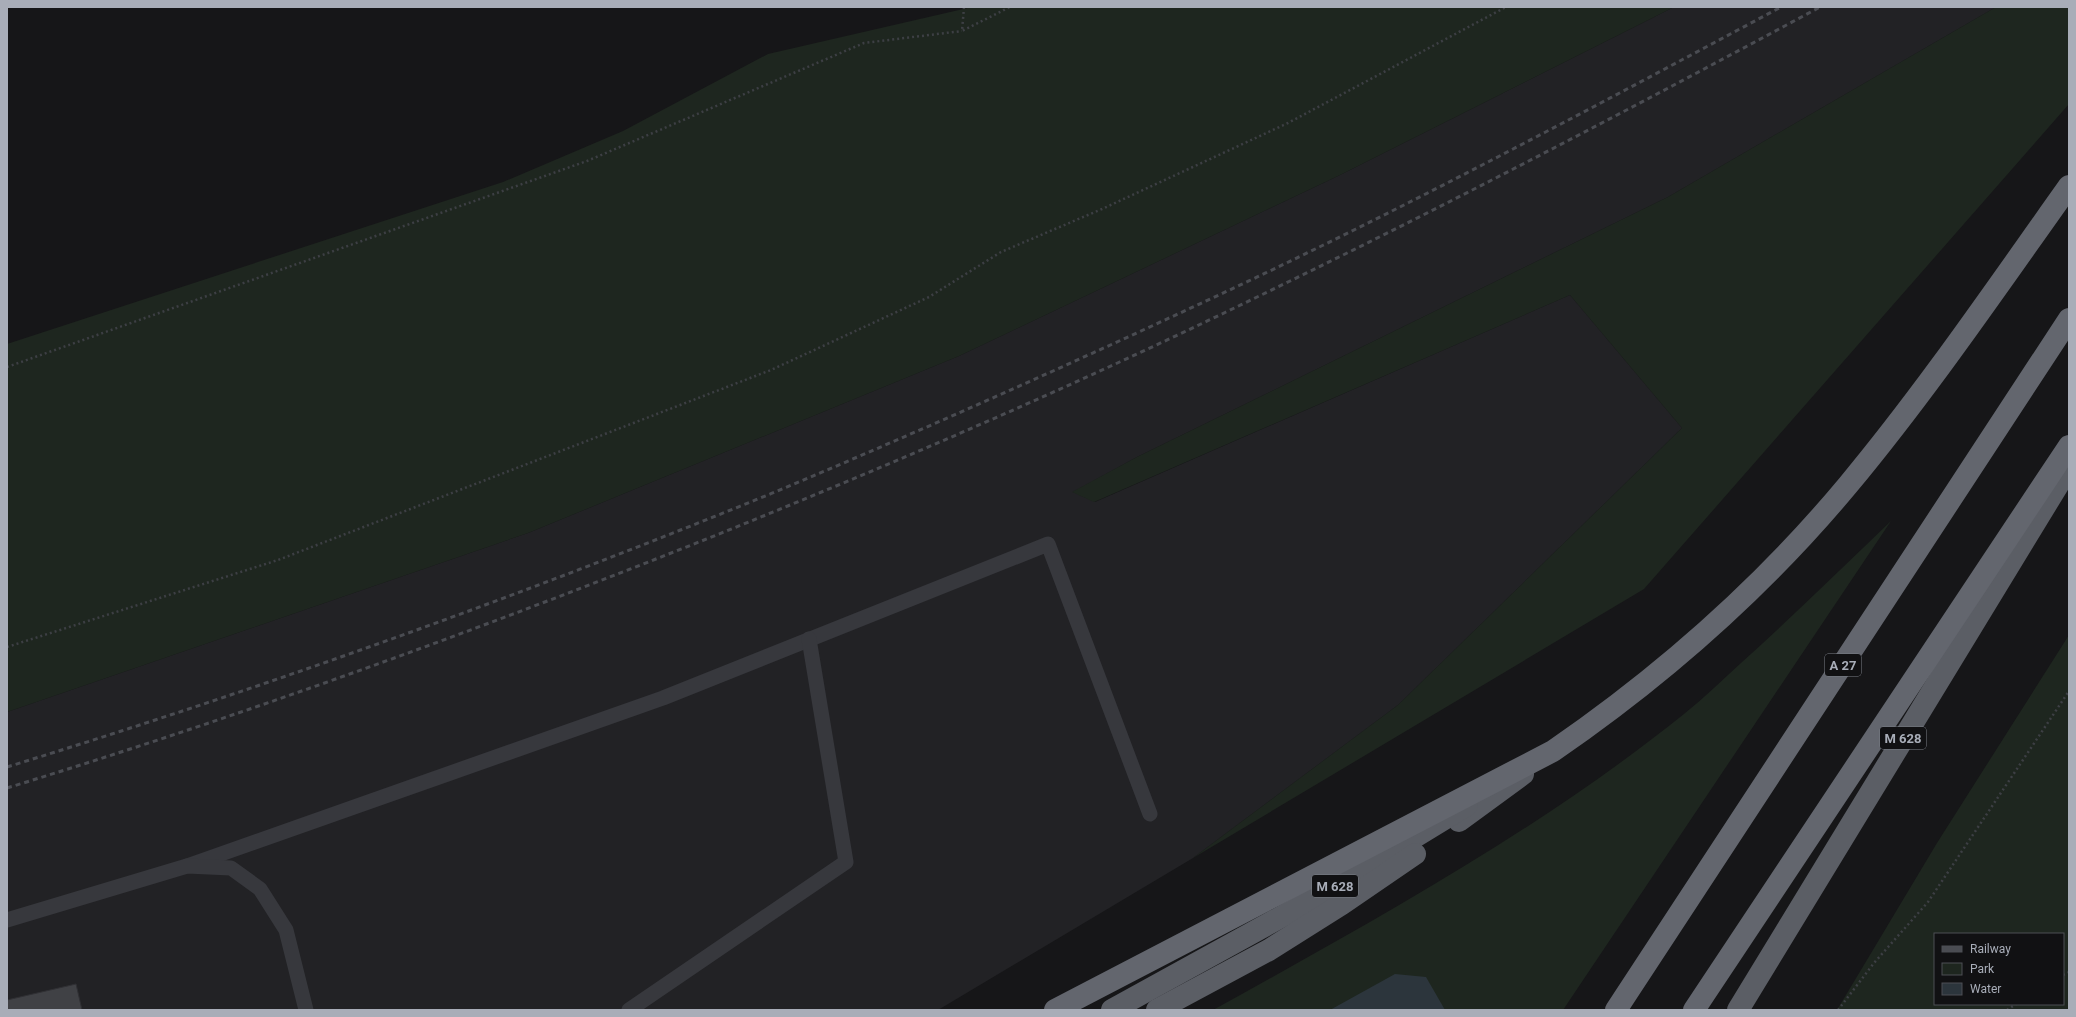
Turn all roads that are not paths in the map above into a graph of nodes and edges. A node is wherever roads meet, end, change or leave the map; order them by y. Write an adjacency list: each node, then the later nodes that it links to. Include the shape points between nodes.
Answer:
1 (2069, 186): 6 (highway, via 1959,340 1842,492 1783,556 1713,625 1607,714)
2 (2069, 319): 15 (highway, A 27)
3 (2069, 446): 16 (highway)
4 (2069, 467): 17 (highway, M 628)
5 (809, 639): 7 (lane, via 1048,544); 8 (lane, via 663,698); 11 (lane, via 846,862)
6 (1553, 751): 12 (highway); 13 (highway, M 628, via 1308,902); 14 (highway, M 628, via 1419,852 1342,904 1269,950)
7 (1150, 814)
8 (187, 866): 9 (lane); 10 (lane, via 231,868 260,889 286,930)
9 (7, 920)
10 (306, 1010)
11 (630, 1010)
12 (1055, 1010)
13 (1112, 1010)
14 (1157, 1010)
15 (1616, 1010)
16 (1694, 1010)
17 (1738, 1010)

